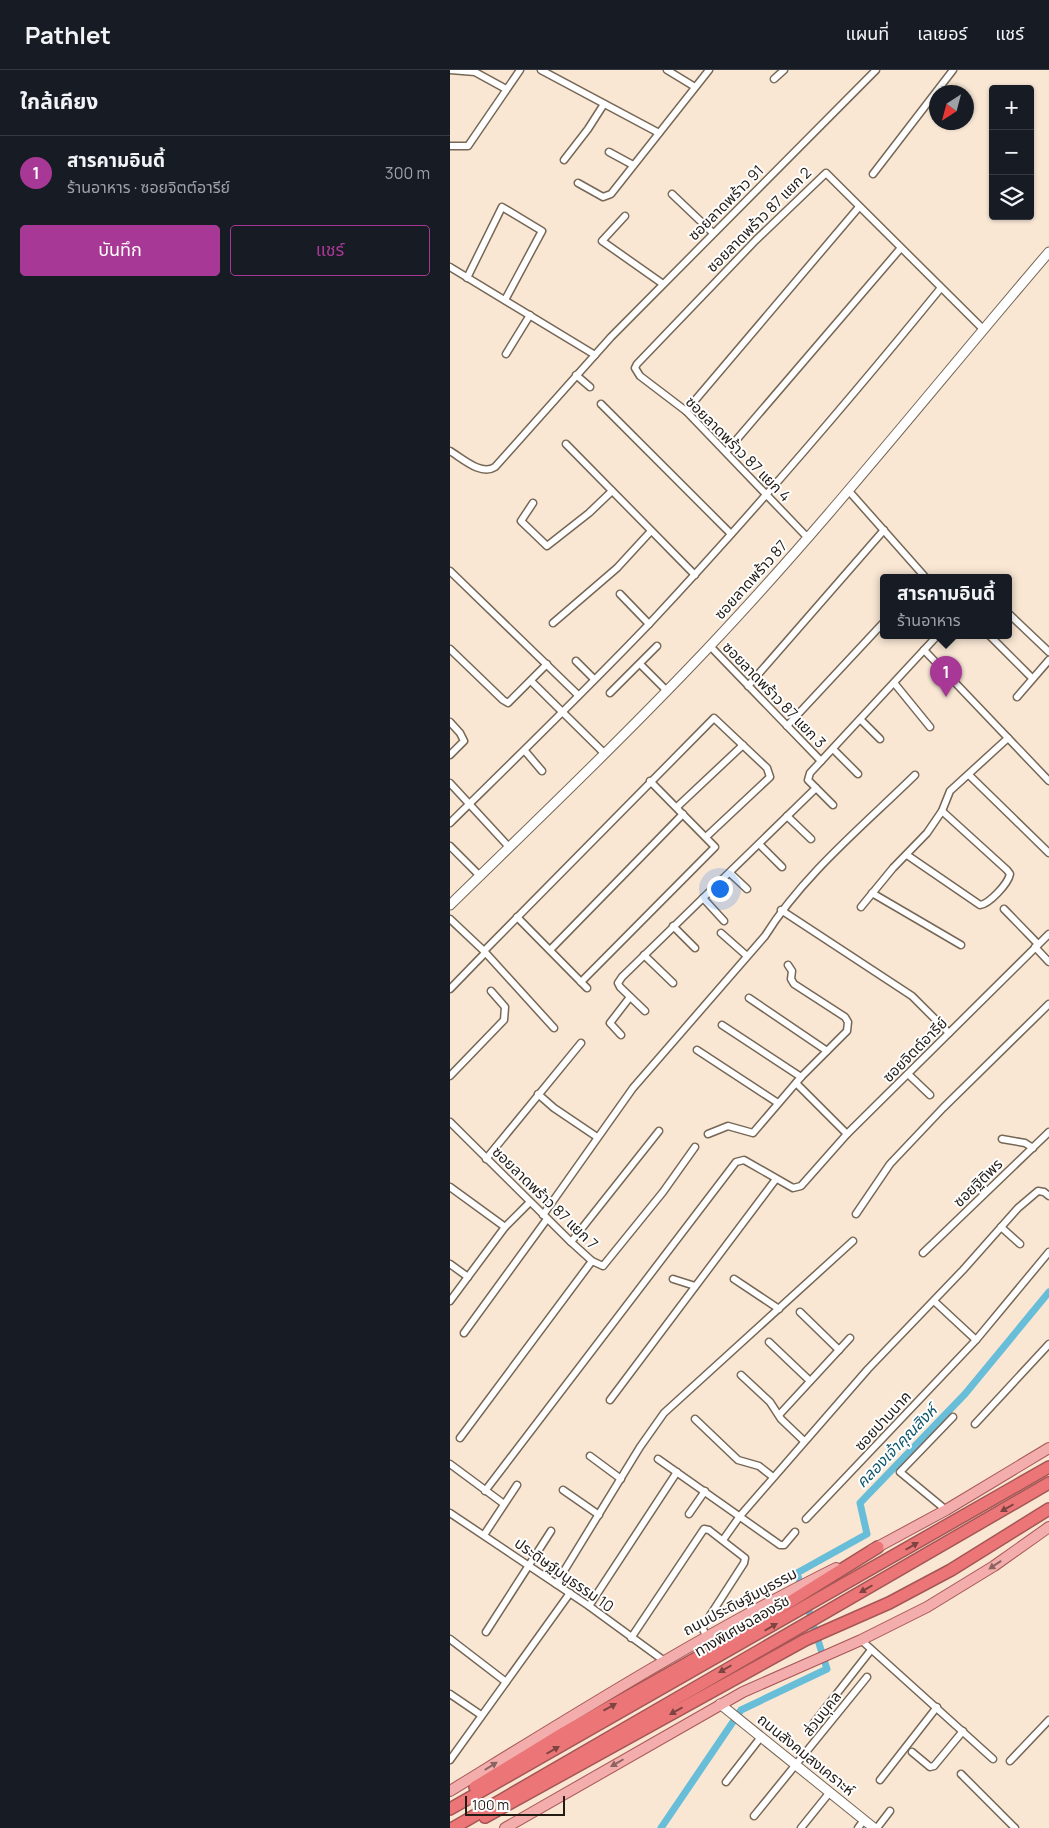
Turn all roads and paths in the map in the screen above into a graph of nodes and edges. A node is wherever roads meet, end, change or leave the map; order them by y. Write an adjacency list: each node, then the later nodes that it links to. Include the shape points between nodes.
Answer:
1 (450, 70): 11 (street, via 475,72)
2 (520, 70): 11 (street)
3 (541, 70): 12 (street)
4 (667, 70): 10 (street)
5 (708, 70): 10 (street)
6 (784, 70): 9 (street)
7 (876, 70): 23 (street, ซอยลาดพร้าว 91)
8 (953, 70): 18 (street)
9 (774, 79)
10 (695, 87): 13 (street)
11 (506, 89): 14 (street, via 468,146)
12 (604, 104): 13 (street); 16 (street)
13 (659, 133): 17 (street)
14 (450, 146)
15 (609, 152): 17 (street)
16 (564, 160)
17 (633, 166): 19 (street, via 607,197)
18 (872, 174)
19 (578, 183)
20 (672, 194): 23 (street)
21 (859, 207): 24 (street, ซอยลาดพร้าว 87 แยก 2); 35 (street, ซอยลาดพร้าว 87 แยก 2, via 830,175 822,175); 39 (street)
22 (625, 216): 28 (street, via 602,241)
23 (713, 233): 28 (street, ซอยลาดพร้าว 91)
24 (900, 249): 29 (street, ซอยลาดพร้าว 87 แยก 2); 42 (street)
25 (1049, 252): 32 (street, ซอยลาดพร้าว 87)
26 (450, 267): 27 (street)
27 (468, 278): 30 (street); 30 (street, via 502,207 542,231)
28 (663, 284): 34 (street, ซอยลาดพร้าว 91)
29 (940, 289): 32 (street, ซอยลาดพร้าว 87 แยก 2); 45 (street)
30 (505, 300): 31 (street)
31 (530, 315): 33 (street); 34 (street)
32 (982, 329): 43 (street, ซอยลาดพร้าว 87)
33 (506, 354)
34 (595, 355): 36 (street, ซอยลาดพร้าว 91)
35 (640, 360): 39 (street, ซอยลาดพร้าว 87 แยก 4, via 635,368 640,376)
36 (576, 375): 37 (street); 41 (street, ซอยลาดพร้าว 91, via 492,469 481,469)
37 (590, 387)
38 (601, 404): 49 (street)
39 (686, 411): 42 (street, ซอยลาดพร้าว 87 แยก 4)
40 (566, 444): 44 (street)
41 (450, 451)
42 (726, 452): 45 (street, ซอยลาดพร้าว 87 แยก 4)
43 (848, 490): 47 (street); 50 (street, ซอยลาดพร้าว 87)
44 (612, 491): 46 (street, via 547,546 521,520); 48 (street)
45 (767, 494): 49 (street); 50 (street, ซอยลาดพร้าว 87 แยก 4)
46 (533, 504)
47 (884, 530): 52 (street); 74 (street)
48 (651, 531): 53 (street); 56 (street, via 617,568)
49 (732, 534): 53 (street)
50 (807, 537): 62 (street, ซอยลาดพร้าว 87)
51 (450, 571): 68 (street)
52 (921, 574)
53 (694, 575): 57 (street)
54 (620, 594): 57 (street)
55 (1012, 617): 65 (street)
56 (553, 623)
57 (649, 624): 71 (street)
58 (880, 626): 82 (street)
59 (935, 639): 64 (street)
60 (993, 639): 70 (street)
61 (657, 646): 69 (street)
62 (710, 646): 74 (street, ซอยลาดพร้าว 87 แยก 3); 75 (street, ซอยลาดพร้าว 87)
63 (450, 649): 72 (street, via 506,702 511,702)
64 (924, 650): 73 (street); 84 (street)
65 (1049, 652)
66 (1049, 660): 70 (street)
67 (576, 661): 71 (street)
68 (547, 664): 72 (street); 77 (street)
69 (640, 664): 75 (street); 76 (street)
70 (1032, 678): 78 (street)
71 (594, 679): 77 (street)
72 (531, 681): 79 (street)
73 (895, 684): 80 (street); 83 (street)
74 (748, 686): 82 (street, ซอยลาดพร้าว 87 แยก 3)
75 (667, 691): 89 (street, ซอยลาดพร้าว 87)
76 (610, 693)
77 (578, 695): 79 (street)
78 (1017, 697)
79 (562, 711): 88 (street); 89 (street)
80 (861, 720): 85 (street); 87 (street)
81 (450, 722): 90 (street, via 464,740)
82 (787, 726): 91 (street, ซอยลาดพร้าว 87 แยก 3)
83 (930, 727)
84 (1008, 738): 95 (street); 97 (street)
85 (880, 739)
86 (743, 745): 96 (street, via 714,718); 102 (street); 107 (street, via 767,768 770,777)
87 (833, 749): 91 (street); 93 (street)
88 (525, 751): 92 (street); 100 (street)
89 (604, 754): 111 (street, ซอยลาดพร้าว 87)
90 (450, 755)
91 (821, 761): 99 (street, via 808,777)
92 (542, 771)
93 (858, 774)
94 (915, 775): 123 (street)
95 (969, 775): 103 (street, via 950,791); 112 (street)
96 (650, 781): 102 (street); 124 (street)
97 (1049, 781)
98 (450, 783): 100 (street)
99 (816, 788): 101 (street); 105 (street)
100 (469, 804): 106 (street); 111 (street)
101 (834, 805)
102 (677, 807): 104 (street)
103 (942, 811): 113 (street); 113 (street, via 1007,870 1010,874 1008,880 985,904 980,904)
104 (683, 814): 107 (street); 133 (street)
105 (787, 816): 108 (street); 109 (street)
106 (450, 823)
107 (706, 837): 139 (street, via 715,847)
108 (811, 839)
109 (759, 844): 114 (street); 115 (street)
110 (450, 846): 116 (street)
111 (509, 847): 116 (street, ซอยลาดพร้าว 87)
112 (1049, 853)
113 (907, 854): 118 (street)
114 (782, 867)
115 (730, 872): 117 (street); 119 (street)
116 (480, 876): 120 (street, ซอยลาดพร้าว 87)
117 (747, 889)
118 (872, 893): 121 (street); 130 (street)
119 (703, 898): 126 (street); 127 (street)
120 (450, 905)
121 (861, 907)
122 (1004, 909): 131 (street)
123 (781, 910): 136 (street); 150 (street, via 912,996)
124 (517, 918): 133 (street); 134 (street)
125 (450, 919): 134 (street)
126 (724, 921)
127 (672, 926): 132 (street); 135 (street)
128 (721, 933): 136 (street)
129 (1049, 934): 131 (street, ซอยจิตต์อารีย์)
130 (960, 945)
131 (1037, 946): 137 (street); 150 (street, ซอยจิตต์อารีย์)
132 (694, 948)
133 (550, 950): 139 (street)
134 (484, 952): 142 (street); 149 (street)
135 (644, 955): 140 (street); 144 (street, via 619,980 620,987)
136 (747, 956): 167 (street, via 655,1060)
137 (1049, 962)
138 (788, 965): 154 (street, via 794,984 848,1022 847,1031)
139 (581, 982): 141 (street)
140 (673, 983)
141 (587, 988)
142 (450, 989)
143 (491, 991): 156 (street, via 505,1007 504,1020)
144 (630, 997): 147 (street); 151 (street, via 610,1023)
145 (749, 998): 154 (street)
146 (1049, 1004): 176 (street, via 898,1155)
147 (645, 1011)
148 (722, 1025): 157 (street)
149 (554, 1028)
150 (949, 1033): 155 (street, ซอยจิตต์อารีย์)
151 (621, 1035)
152 (580, 1043): 159 (street)
153 (697, 1050): 161 (street)
154 (827, 1051): 157 (street)
155 (908, 1074): 160 (street); 166 (street, ซอยจิตต์อารีย์)
156 (450, 1076)
157 (801, 1076): 158 (street)
158 (796, 1083): 161 (street); 166 (street)
159 (538, 1094): 167 (street); 171 (street)
160 (930, 1095)
161 (778, 1103): 165 (street, via 754,1133 728,1126)
162 (450, 1122): 171 (street, ซอยลาดพร้าว 87 แยก 7)
163 (659, 1130): 180 (street)
164 (1049, 1132): 170 (street, ซอยฐิติพร)
165 (708, 1134)
166 (847, 1134): 172 (street, ซอยจิตต์อารีย์, via 801,1186 793,1188)
167 (597, 1137): 177 (street)
168 (1002, 1139): 170 (street, via 1025,1143)
169 (694, 1147): 185 (street, ซอยลาดพร้าว 87 แยก 7, via 606,1265)
170 (1033, 1148): 183 (street, ซอยฐิติพร)
171 (486, 1159): 175 (street, ซอยลาดพร้าว 87 แยก 7)
172 (776, 1179): 190 (street); 221 (street, via 744,1160 736,1162)
173 (450, 1187): 178 (street)
174 (1049, 1196): 179 (street, via 1038,1191)
175 (529, 1203): 177 (street, ซอยลาดพร้าว 87 แยก 7); 178 (street)
176 (856, 1214)
177 (545, 1217): 180 (street, ซอยลาดพร้าว 87 แยก 7); 195 (street)
178 (505, 1227): 187 (street)
179 (1001, 1227): 182 (street); 192 (street)
180 (571, 1242): 185 (street, ซอยลาดพร้าว 87 แยก 7)
181 (853, 1242): 193 (street)
182 (1020, 1244)
183 (924, 1252)
184 (1049, 1252): 197 (street)
185 (592, 1261): 208 (street)
186 (450, 1264): 187 (street)
187 (468, 1277): 191 (street)
188 (673, 1279): 190 (street)
189 (734, 1279): 193 (street)
190 (695, 1286): 203 (street)
191 (450, 1301)
192 (934, 1301): 197 (street); 209 (street, via 894,1340)
193 (779, 1309): 217 (street, via 664,1414)
194 (800, 1312): 200 (street)
195 (464, 1334)
196 (850, 1338): 200 (street)
197 (976, 1340): 230 (street, ซอยปานนาค)
198 (769, 1342): 202 (street)
199 (1049, 1344): 207 (street)
200 (839, 1350): 202 (street)
201 (741, 1375): 204 (street)
202 (810, 1381): 204 (street)
203 (610, 1400)
204 (779, 1415): 209 (street)
205 (952, 1417): 225 (street, via 900,1472)
206 (695, 1419): 216 (street, via 738,1460 759,1466)
207 (975, 1424)
208 (460, 1438)
209 (804, 1441): 216 (street)
210 (1049, 1448): 225 (main road)
211 (590, 1456): 217 (street)
212 (658, 1459): 215 (street)
213 (450, 1464): 221 (street)
214 (1049, 1467): 269 (highway, ทางพิเศษฉลองรัช, one-way to 214)
215 (677, 1472): 222 (street); 241 (street)
216 (773, 1477): 229 (street)
217 (621, 1478): 228 (street)
218 (1049, 1483): 273 (highway, ทางพิเศษฉลองรัช, one-way to 273)
219 (517, 1485): 223 (street)
220 (563, 1490): 228 (street)
221 (485, 1491): 223 (street)
222 (705, 1491): 227 (street); 229 (street)
223 (504, 1504): 234 (street)
224 (1049, 1509): 273 (highway, one-way to 273, via 889,1603 805,1640 492,1814)
225 (946, 1510): 236 (main road)
226 (450, 1513): 234 (street, ประดิษฐ์มนูธรรม 10)
227 (690, 1514)
228 (599, 1515): 238 (street)
229 (740, 1516): 233 (street, via 780,1545 784,1546); 235 (street)
230 (806, 1519)
231 (1049, 1526): 246 (main road, one-way to 246, via 977,1577)
232 (551, 1531): 237 (street)
233 (795, 1532)
234 (484, 1535): 237 (street, ประดิษฐ์มนูธรรม 10)
235 (723, 1540): 243 (street, via 744,1555 745,1560 704,1624); 244 (street, via 709,1530 701,1532)
236 (878, 1547): 239 (highway)
237 (528, 1564): 238 (street, ประดิษฐ์มนูธรรม 10); 242 (street)
238 (556, 1584): 240 (street, ประดิษฐ์มนูธรรม 10)
239 (804, 1588): 243 (main road, ถนนประดิษฐ์มนูธรรม); 269 (highway, one-way to 239, via 474,1788)
240 (570, 1593): 241 (street, ประดิษฐ์มนูธรรม 10); 250 (street)
241 (589, 1606): 244 (street, ประดิษฐ์มนูธรรม 10)
242 (486, 1632)
243 (706, 1636): 248 (main road, ถนนประดิษฐ์มนูธรรม)
244 (631, 1638): 248 (street, ประดิษฐ์มนูธรรม 10)
245 (450, 1639): 250 (street)
246 (861, 1640): 247 (street); 252 (main road, via 770,1678)
247 (871, 1650): 253 (street); 256 (street)
248 (663, 1660): 267 (main road, ถนนประดิษฐ์มนูธรรม, one-way to 248)
249 (867, 1677): 263 (street, ส่วนบุคล)
250 (506, 1682): 254 (street)
251 (450, 1694): 254 (street)
252 (720, 1704): 258 (street, ถนนสังคมสงเคราะห์); 274 (main road, one-way to 274)
253 (936, 1707): 257 (street); 265 (street)
254 (481, 1716): 261 (street)
255 (1049, 1720): 262 (street)
256 (813, 1724)
257 (962, 1731): 259 (street, via 934,1766 930,1767); 260 (street)
258 (761, 1737): 263 (street, ถนนสังคมสงเคราะห์); 266 (street)
259 (912, 1752)
260 (993, 1759)
261 (450, 1760)
262 (1010, 1761)
263 (797, 1766): 268 (street, ถนนสังคมสงเคราะห์); 271 (street, ส่วนบุคล)
264 (961, 1774): 278 (street)
265 (880, 1780)
266 (726, 1782)
267 (450, 1791)
268 (830, 1792): 272 (street, ถนนสังคมสงเคราะห์); 275 (street)
269 (450, 1808)
270 (890, 1811): 277 (street)
271 (754, 1816)
272 (864, 1820): 276 (street); 277 (street, ถนนสังคมสงเคราะห์)
273 (455, 1827)
274 (505, 1828)
275 (801, 1828)
276 (858, 1828)
277 (875, 1828)
278 (1014, 1828)

